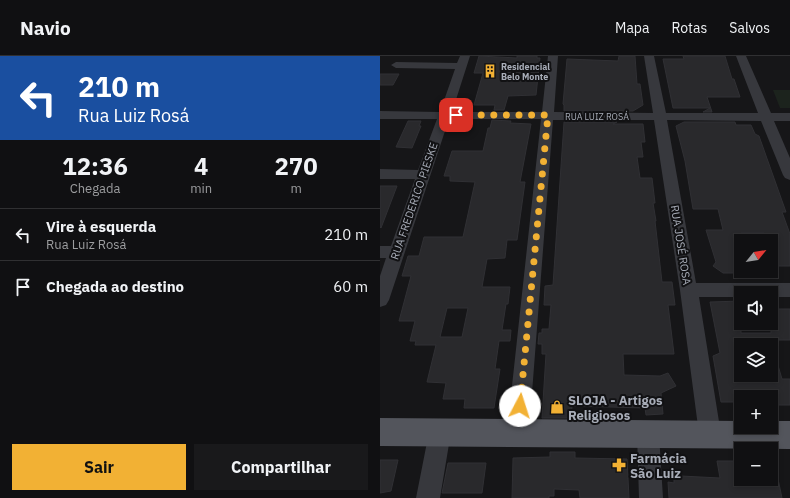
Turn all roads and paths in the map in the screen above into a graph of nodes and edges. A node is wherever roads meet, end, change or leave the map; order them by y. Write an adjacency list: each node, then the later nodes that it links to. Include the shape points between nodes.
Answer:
1 (554, 56): 8 (street)
2 (649, 56): 9 (street, RUA JOSÉ ROSA)
3 (742, 56): 10 (street)
4 (463, 61): 5 (street); 7 (street, RUA FREDERICO PIESKE)
5 (396, 66)
6 (380, 115): 7 (street, RUA LUIZ ROSÁ)
7 (444, 115): 8 (street, RUA LUIZ ROSÁ); 13 (street, RUA FREDERICO PIESKE)
8 (548, 115): 9 (street, RUA LUIZ ROSÁ); 22 (street)
9 (660, 116): 10 (street, RUA LUIZ ROSÁ); 17 (street, RUA JOSÉ ROSA)
10 (766, 116): 11 (street, RUA LUIZ ROSÁ); 14 (street)
11 (790, 117)
12 (380, 174): 13 (street)
13 (424, 175): 16 (street, RUA FREDERICO PIESKE)
14 (790, 175)
15 (380, 252): 16 (street)
16 (397, 252): 19 (street, RUA FREDERICO PIESKE)
17 (689, 290): 18 (street); 24 (street, RUA JOSÉ ROSA)
18 (790, 290)
19 (380, 300)
20 (380, 432): 21 (main road)
21 (440, 432): 22 (main road); 26 (street)
22 (518, 432): 23 (main road)
23 (648, 434): 24 (main road); 27 (street)
24 (710, 434): 25 (main road)
25 (790, 435)
26 (428, 498)
27 (651, 498)

